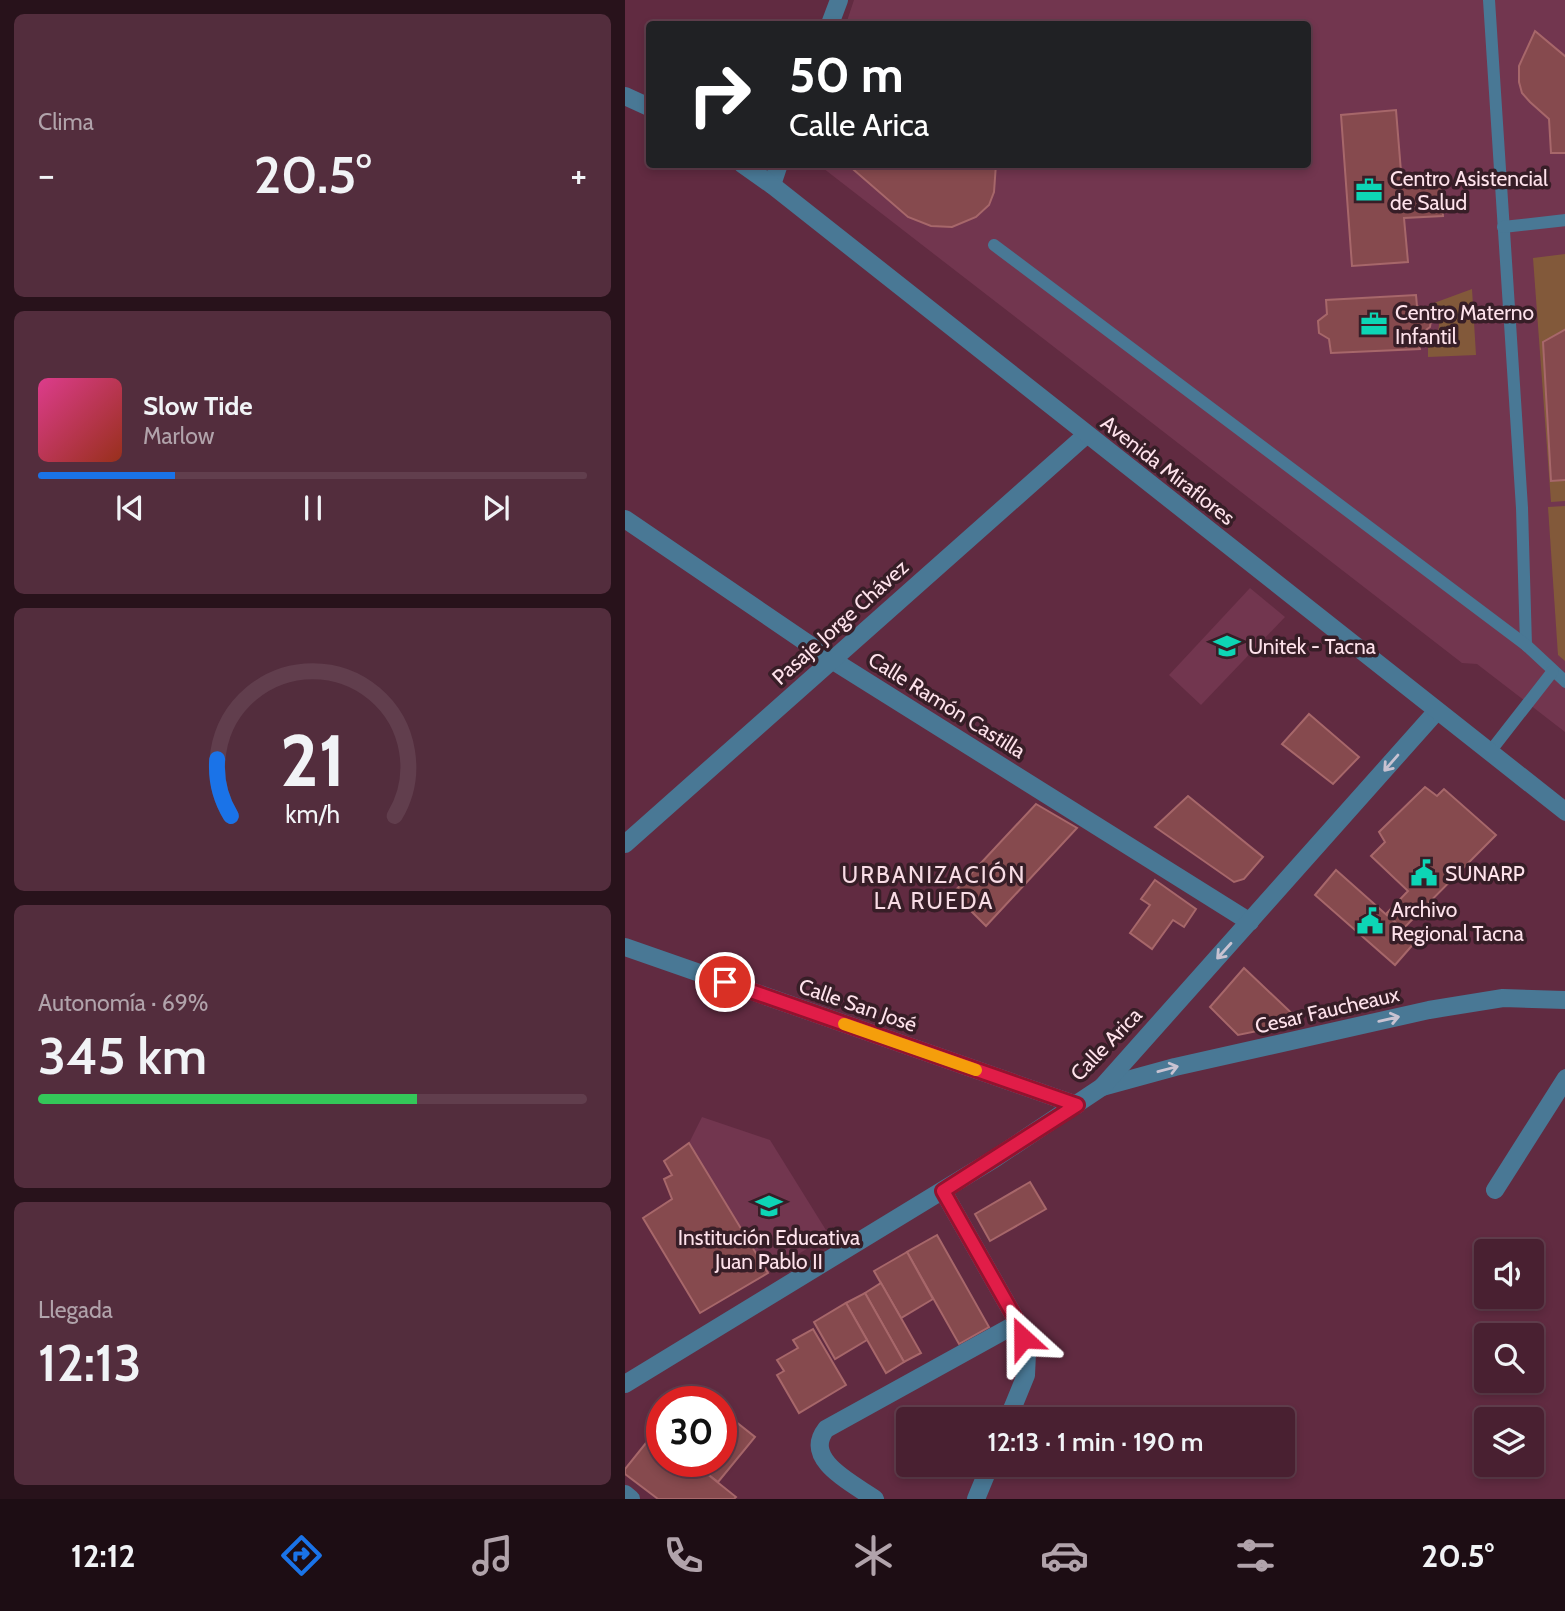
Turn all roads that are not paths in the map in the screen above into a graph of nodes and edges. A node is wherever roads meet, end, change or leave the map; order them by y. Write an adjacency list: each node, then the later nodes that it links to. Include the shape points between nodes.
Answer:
1 (839, 0): 3 (street)
2 (1489, 0): 10 (lane)
3 (831, 21)
4 (625, 96): 5 (street)
5 (646, 106)
6 (748, 168): 8 (street, Avenida Miraflores)
7 (778, 168): 8 (street)
8 (772, 185): 12 (street, Avenida Miraflores)
9 (1565, 220): 10 (lane)
10 (1503, 227): 14 (lane, via 1522,508)
11 (994, 245): 14 (lane)
12 (1086, 435): 15 (street, Pasaje Jorge Chávez); 18 (street, Avenida Miraflores)
13 (625, 519): 15 (street, Calle Ramón Castilla)
14 (1526, 645): 16 (lane)
15 (832, 660): 21 (street, Pasaje Jorge Chávez); 22 (street, Calle Ramón Castilla)
16 (1553, 671): 17 (lane); 19 (lane)
17 (1565, 682)
18 (1436, 712): 19 (street, Avenida Miraflores); 22 (street, Calle Arica, one-way to 22)
19 (1489, 754): 20 (street, Avenida Miraflores)
20 (1565, 813)
21 (625, 844)
22 (1250, 922): 26 (street, Calle Arica, one-way to 26)
23 (625, 947): 27 (street, Calle San José)
24 (1565, 1000): 26 (street, Cesar Faucheaux, one-way to 24, via 1429,1010 1503,998)
25 (1565, 1078): 28 (street)
26 (1102, 1087): 27 (street, Calle Arica)
27 (1077, 1105): 29 (street, Calle Arica)
28 (1495, 1190)
29 (943, 1191): 30 (street); 31 (street, Calle Arica)
30 (1018, 1323): 32 (street, via 1027,1353 1026,1375); 36 (street, via 820,1436 825,1462)
31 (625, 1384)
32 (1013, 1407)
33 (985, 1477): 37 (street)
34 (625, 1494): 35 (street)
35 (631, 1499)
36 (875, 1499)
37 (976, 1499)

